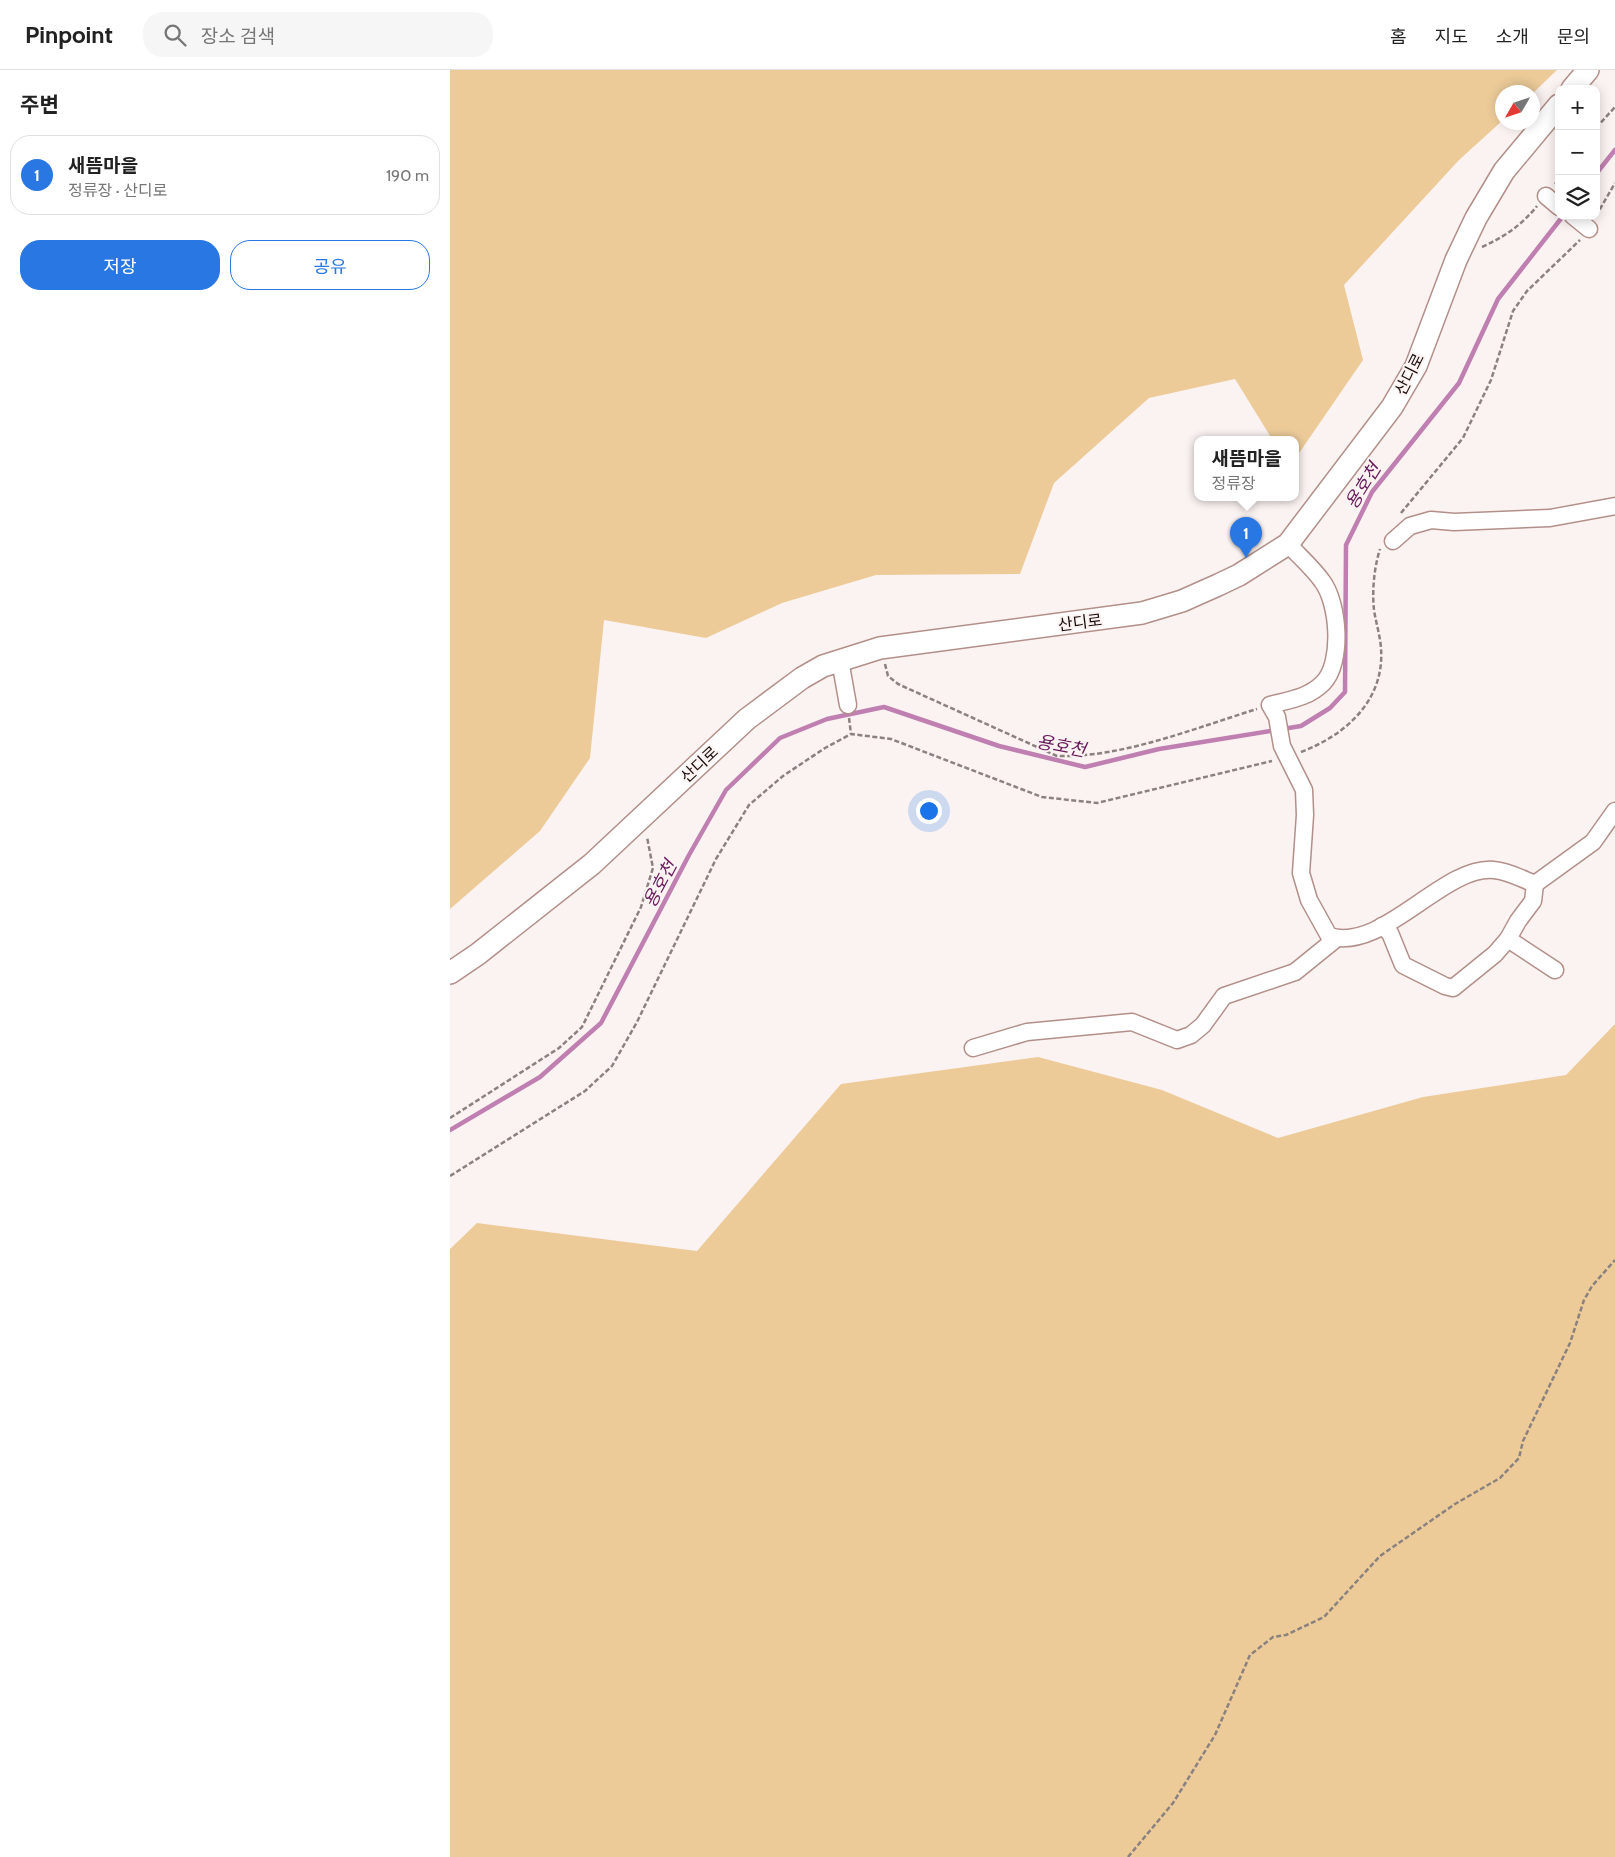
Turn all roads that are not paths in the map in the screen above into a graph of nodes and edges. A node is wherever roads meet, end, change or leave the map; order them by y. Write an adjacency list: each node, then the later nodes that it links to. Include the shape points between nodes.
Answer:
1 (1588, 70): 2 (street)
2 (1575, 85)
3 (1555, 110): 6 (street, 산디로, via 1504,171 1476,218 1456,260 1416,366 1392,407)
4 (1615, 506): 5 (street, via 1550,518 1431,520 1410,526)
5 (1388, 541)
6 (1288, 544): 7 (street, 산디로, via 1225,582 1182,601 1142,613 880,648); 12 (street, via 1323,581 1334,605 1337,625 1334,659 1324,682 1304,697 1273,711 1285,751 1304,790 1301,874 1309,900 1322,924 1329,936)
7 (840, 660): 8 (street); 15 (street, 산디로, via 802,678 753,714 592,864)
8 (848, 705)
9 (1615, 811): 10 (street, via 1593,842)
10 (1534, 884): 11 (street, via 1494,870 1474,873); 13 (street, via 1533,901)
11 (1382, 926): 12 (street); 13 (street, via 1390,933 1403,965 1453,988 1495,954)
12 (1338, 938): 16 (street, via 1295,972 1224,996 1203,1025 1177,1040 1132,1022 1027,1032)
13 (1508, 939): 14 (street)
14 (1555, 970)
15 (450, 973)
16 (973, 1048)

